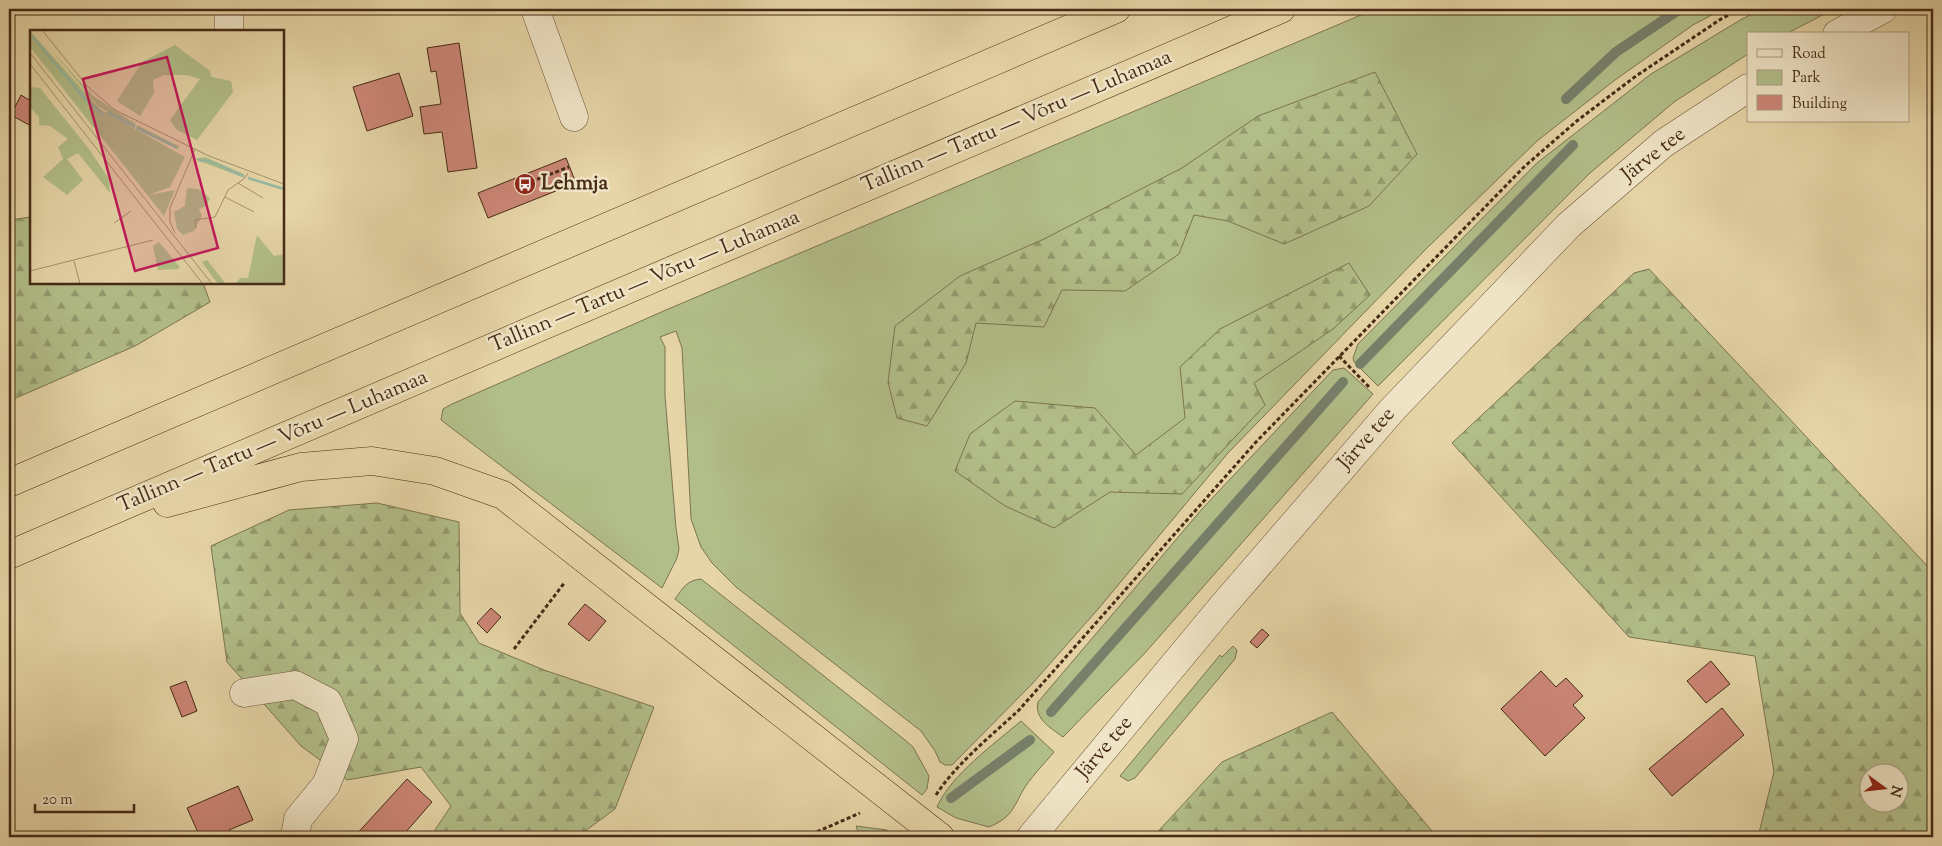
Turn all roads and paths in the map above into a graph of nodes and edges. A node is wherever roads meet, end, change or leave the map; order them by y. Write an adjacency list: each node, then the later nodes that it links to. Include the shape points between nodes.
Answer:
1 (229, 9): 7 (street)
2 (535, 9): 10 (street)
3 (1116, 9): 15 (highway)
4 (1281, 9): 16 (highway, Tallinn — Tartu — Võru — Luhamaa)
5 (1740, 9): 13 (path, via 1636,76 1571,126 1525,166)
6 (1884, 9): 8 (street)
7 (229, 30)
8 (1841, 32)
9 (1747, 89): 14 (street, Järve tee, via 1664,143 1569,225)
10 (574, 117)
11 (569, 167): 12 (path)
12 (525, 184)
13 (1339, 356): 14 (path); 22 (path, via 1256,442 1020,710 941,786)
14 (1392, 410): 26 (street, Järve tee, via 1221,608)
15 (9, 483)
16 (72, 528): 17 (highway, Tallinn — Tartu — Võru — Luhamaa); 18 (highway, via 300,467 372,460 435,471 503,495)
17 (9, 555)
18 (583, 557): 19 (path); 21 (highway)
19 (514, 649)
20 (244, 693): 23 (street, via 295,685 328,702 344,739 326,785 298,819)
21 (893, 801): 22 (highway); 24 (path, via 844,818)
22 (919, 820): 25 (highway)
23 (296, 837)
24 (805, 837)
25 (940, 837)
26 (1031, 837)

